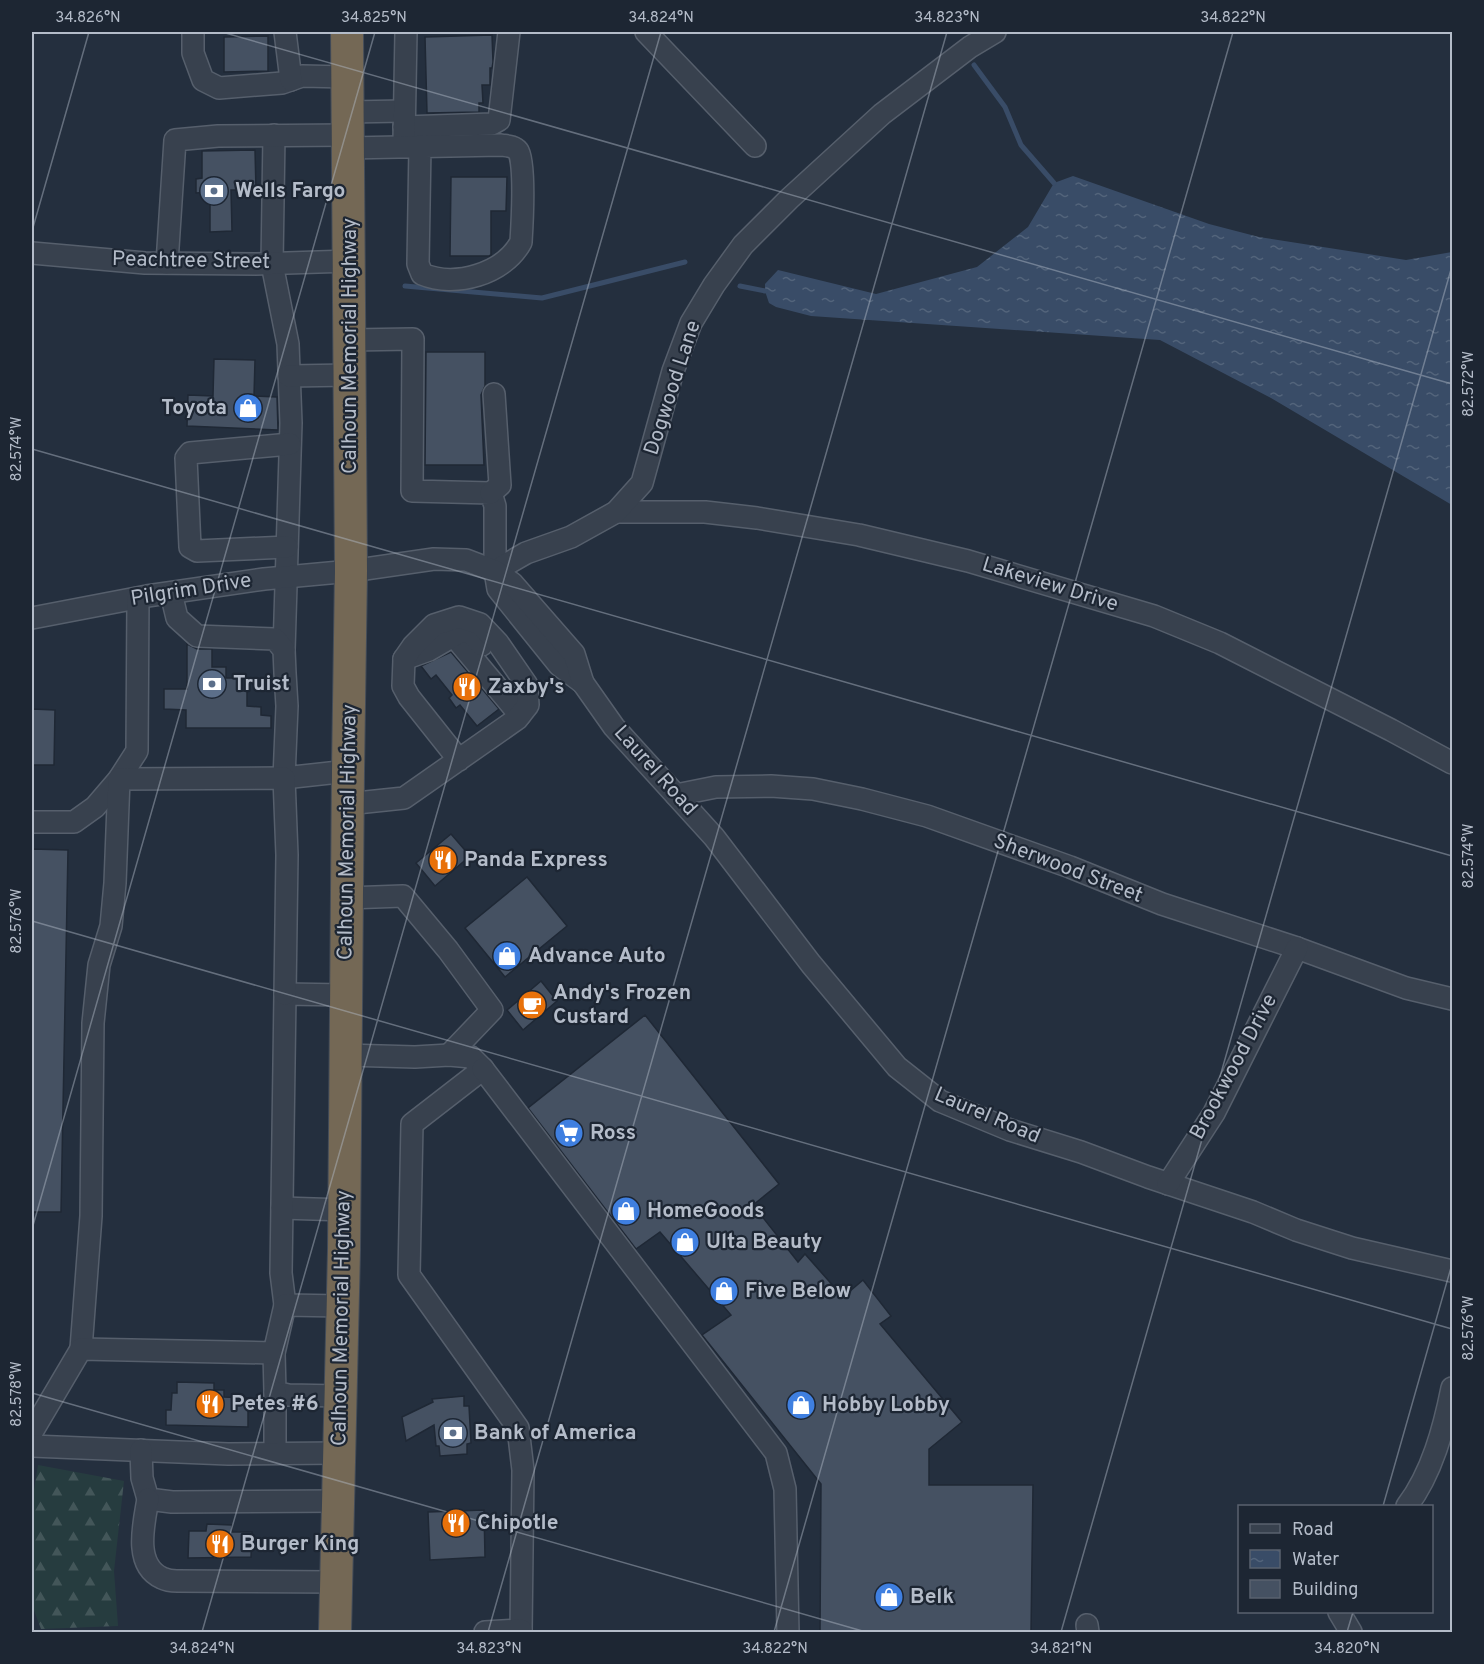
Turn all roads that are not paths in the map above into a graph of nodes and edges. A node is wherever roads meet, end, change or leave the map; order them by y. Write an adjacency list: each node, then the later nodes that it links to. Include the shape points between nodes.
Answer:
1 (193, 32): 9 (street, via 193,53 203,80 219,88)
2 (285, 32): 9 (street)
3 (347, 32): 8 (highway, Calhoun Memorial Highway)
4 (406, 32): 11 (street)
5 (509, 32): 11 (street, via 499,120)
6 (646, 32): 13 (street)
7 (995, 32): 24 (street, Dogwood Lane, via 882,114 743,245 691,323 673,371 642,483)
8 (347, 77): 9 (street, via 302,76); 10 (highway, Calhoun Memorial Highway)
9 (291, 80)
10 (348, 132): 11 (street); 11 (street); 12 (street); 15 (highway, Calhoun Memorial Highway)
11 (408, 133): 11 (street, via 518,150 522,158 521,242 516,251 481,275 464,279 422,273 418,264)
12 (274, 135): 16 (street, via 175,140); 17 (street)
13 (755, 146)
14 (32, 253): 16 (street, Peachtree Street)
15 (350, 261): 17 (street, Peachtree Street); 18 (highway, Calhoun Memorial Highway)
16 (167, 263): 17 (street, Peachtree Street)
17 (272, 264): 20 (street, via 288,344)
18 (350, 340): 19 (highway, Calhoun Memorial Highway); 23 (street, via 413,339 412,491)
19 (351, 375): 20 (street); 26 (highway, Calhoun Memorial Highway)
20 (289, 376): 22 (street)
21 (494, 394): 23 (street, via 500,485)
22 (290, 444): 25 (street); 25 (street, via 190,453 186,458 190,547 197,552)
23 (490, 493): 27 (street, via 495,506)
24 (616, 512): 27 (street, Dogwood Lane); 39 (street, Lakeview Drive, via 705,512 859,535 968,561 1154,616 1220,643)
25 (287, 547): 28 (street)
26 (351, 571): 27 (street, via 434,559 466,560); 28 (street, Pilgrim Drive); 40 (highway, Calhoun Memorial Highway)
27 (495, 571): 32 (street, Laurel Road, via 498,589); 36 (street, Laurel Road, via 512,583 574,654)
28 (286, 577): 29 (street, Pilgrim Drive); 34 (street)
29 (171, 593): 30 (street, Pilgrim Drive); 34 (street, via 177,618 197,636 275,639)
30 (138, 598): 31 (street, Pilgrim Drive); 42 (street, via 137,751)
31 (32, 618)
32 (525, 621): 33 (street); 36 (street, Laurel Road, via 559,665)
33 (498, 643): 35 (street, via 480,624 459,617 434,625); 37 (street, via 527,685)
34 (284, 650): 41 (street)
35 (404, 659): 37 (street, via 454,636); 38 (street, via 403,686 409,697)
36 (584, 683): 43 (street, Laurel Road, via 614,726)
37 (524, 710): 38 (street)
38 (464, 757): 44 (street, via 404,798)
39 (1452, 764)
40 (348, 771): 41 (street); 44 (highway, Calhoun Memorial Highway)
41 (284, 778): 42 (street); 48 (street)
42 (119, 779): 45 (street, via 95,807 74,822); 60 (street, via 111,926 99,965 93,1023 91,1216)
43 (676, 795): 47 (street, Sherwood Street, via 716,787 771,786 862,799 927,816 1162,904); 54 (street, Laurel Road, via 714,837 811,964 897,1067 940,1101 1010,1130)
44 (347, 804): 46 (highway, Calhoun Memorial Highway)
45 (32, 822)
46 (347, 898): 49 (highway, Calhoun Memorial Highway); 52 (street, via 404,896 492,1010)
47 (1297, 948): 50 (street, Sherwood Street, via 1406,988); 54 (street, Brookwood Drive, via 1214,1113)
48 (285, 993): 49 (street); 55 (street)
49 (346, 995): 51 (highway, Calhoun Memorial Highway)
50 (1452, 999)
51 (346, 1055): 52 (street); 56 (highway, Calhoun Memorial Highway)
52 (449, 1055): 53 (street, via 471,1057)
53 (483, 1069): 75 (street, via 412,1124 409,1275 518,1428 523,1470); 78 (street, via 776,1453 785,1489)
54 (1168, 1184): 57 (street, Laurel Road, via 1352,1248)
55 (282, 1208): 56 (street); 58 (street, via 281,1273)
56 (345, 1210): 59 (highway, Calhoun Memorial Highway)
57 (1452, 1271)
58 (285, 1305): 59 (street); 61 (street)
59 (343, 1306): 64 (highway, Calhoun Memorial Highway)
60 (81, 1348): 61 (street); 65 (street)
61 (274, 1353): 63 (street)
62 (1452, 1388): 72 (street, via 1444,1425 1417,1492)
63 (275, 1392): 64 (street); 68 (street)
64 (341, 1396): 69 (highway, Calhoun Memorial Highway)
65 (32, 1431)
66 (32, 1446): 67 (street)
67 (141, 1450): 68 (street); 70 (street)
68 (275, 1453): 69 (street)
69 (339, 1453): 71 (highway, Calhoun Memorial Highway)
70 (148, 1500): 71 (street); 73 (street, via 142,1528 143,1553 161,1578)
71 (338, 1501): 73 (highway, Calhoun Memorial Highway)
72 (1408, 1505)
73 (336, 1582): 76 (highway, Calhoun Memorial Highway)
74 (1340, 1613): 79 (street)
75 (521, 1631): 77 (street)
76 (335, 1632)
77 (485, 1632)
78 (788, 1632)
79 (1351, 1632)

